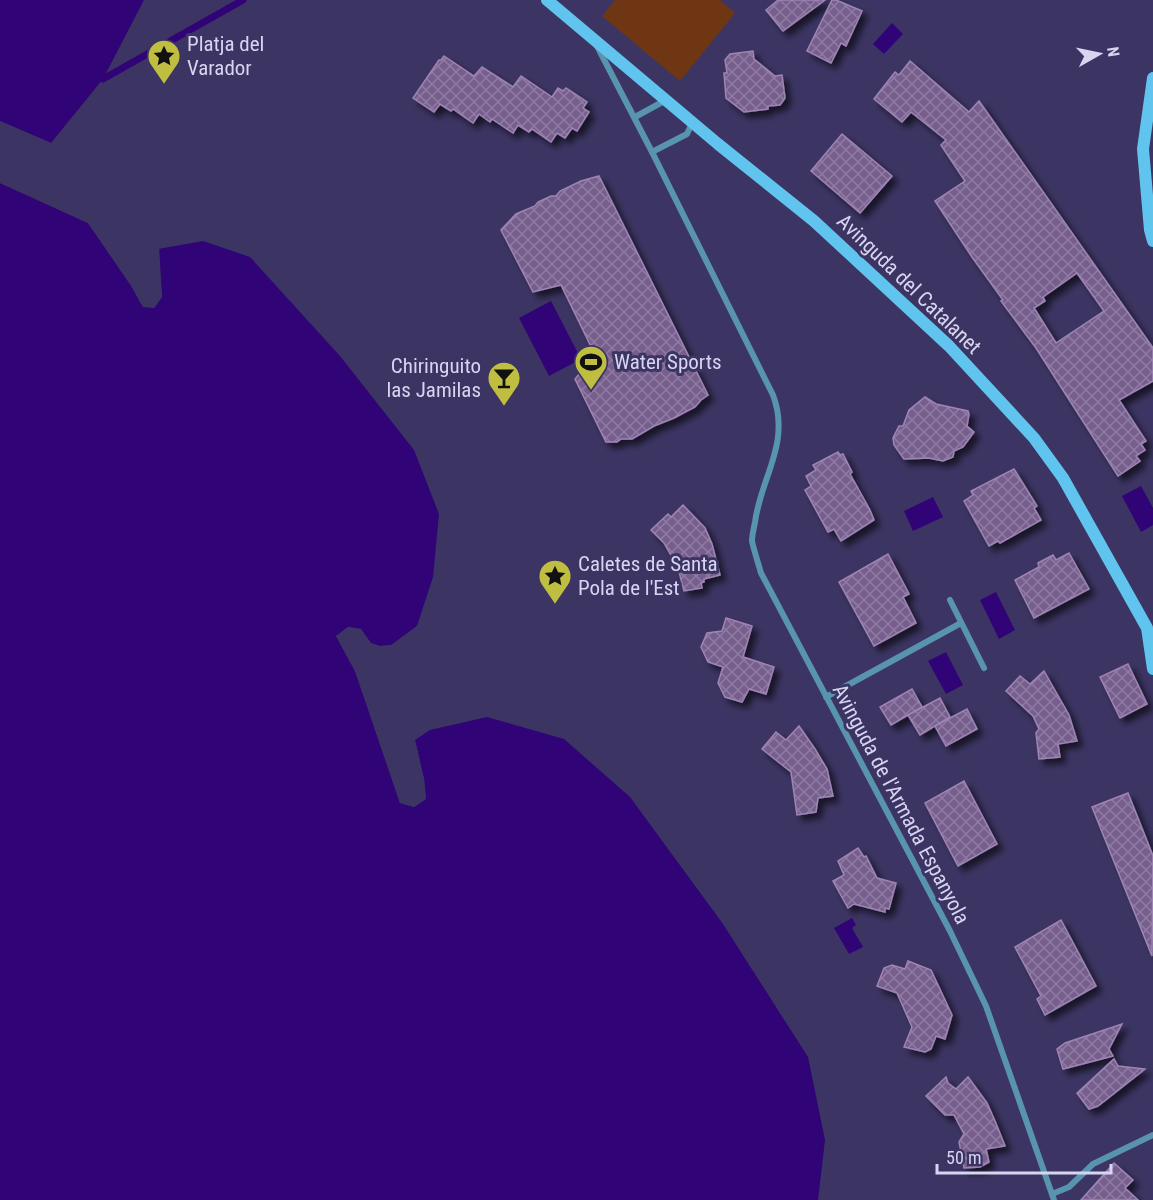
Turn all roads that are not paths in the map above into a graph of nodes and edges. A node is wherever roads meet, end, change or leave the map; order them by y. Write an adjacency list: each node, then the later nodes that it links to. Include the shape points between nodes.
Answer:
1 (548, 0): 2 (street, Avinguda del Catalanet)
2 (593, 39): 4 (street, Avinguda del Catalanet); 5 (street)
3 (1153, 78): 8 (street, via 1143,149)
4 (666, 100): 5 (street); 6 (street, Avinguda del Catalanet)
5 (635, 117): 7 (street)
6 (692, 123): 7 (street, via 687,134); 12 (street, Avinguda del Catalanet, via 814,221 949,346 1034,438 1063,478 1147,628)
7 (652, 152): 13 (street, Avinguda de l'Armada Espanyola, via 778,410 773,463 758,501 752,540 761,573)
8 (1152, 235)
9 (950, 600): 10 (street)
10 (962, 623): 11 (street); 13 (street)
11 (984, 668)
12 (1153, 669)
13 (826, 698): 15 (street, Avinguda de l'Armada Espanyola, via 986,1006)
14 (1153, 1135): 15 (street, via 1093,1164)
15 (1053, 1197)

